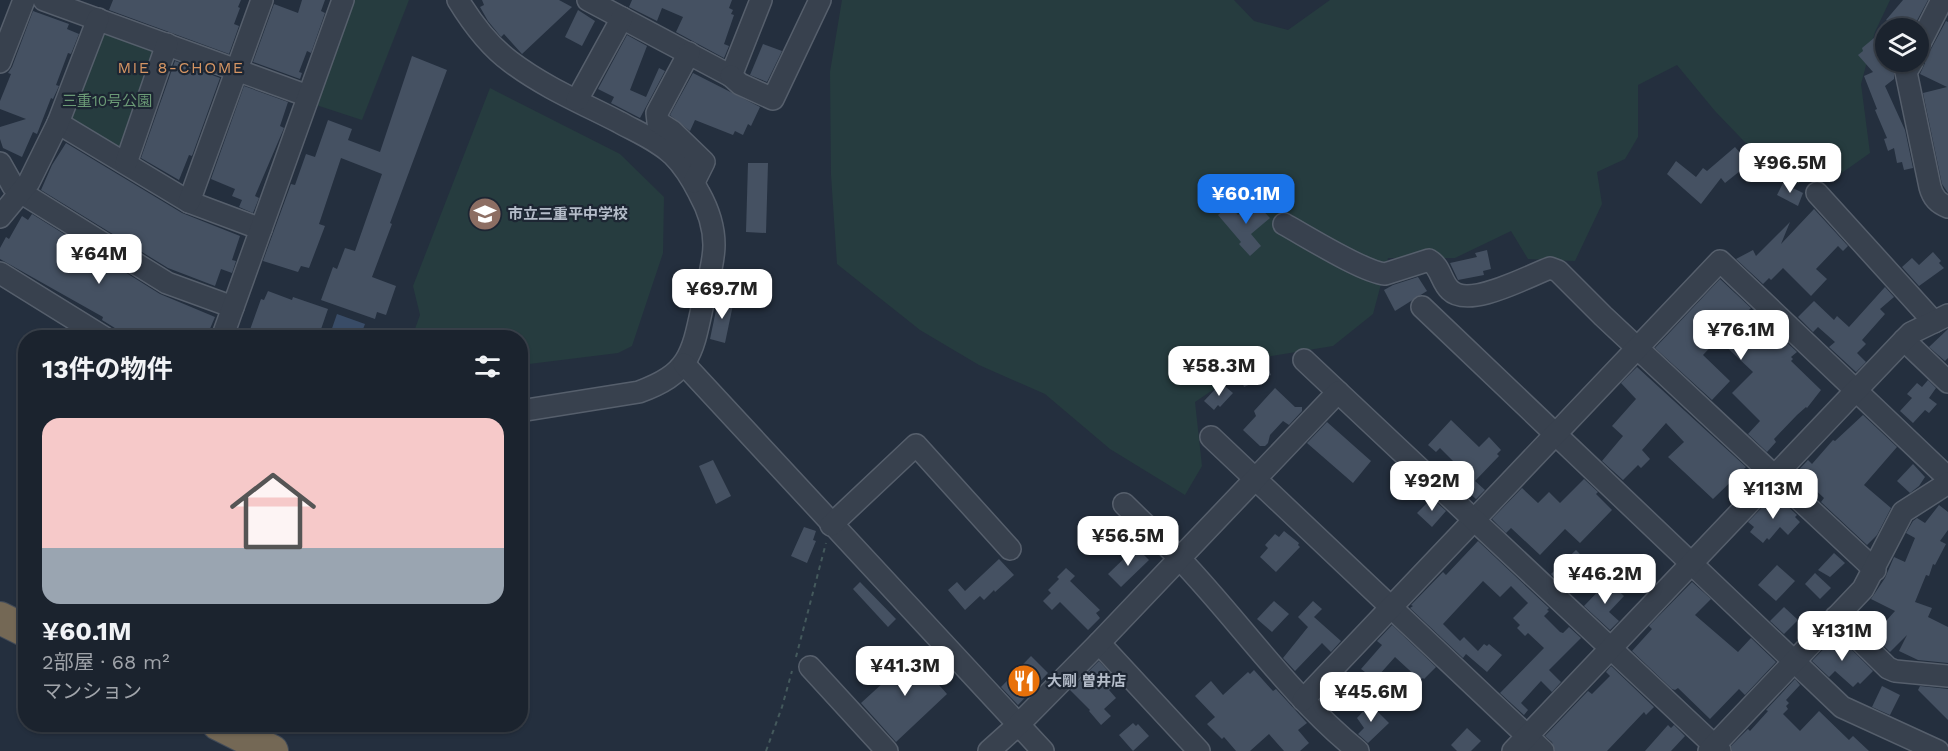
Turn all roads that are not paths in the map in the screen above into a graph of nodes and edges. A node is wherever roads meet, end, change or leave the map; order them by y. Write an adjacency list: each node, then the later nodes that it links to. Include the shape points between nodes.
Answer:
1 (24, 0): 15 (street)
2 (44, 0): 11 (street)
3 (262, 0): 16 (street)
4 (343, 0): 19 (street)
5 (458, 0): 20 (street, via 475,26 508,61)
6 (588, 0): 10 (street)
7 (761, 0): 18 (street)
8 (820, 0): 18 (street, via 773,99)
9 (1942, 0): 12 (street)
10 (622, 18): 14 (street); 20 (street)
11 (98, 20): 13 (street); 21 (street)
12 (1929, 25)
13 (167, 44): 16 (street); 23 (street)
14 (689, 53): 18 (street); 24 (street, via 657,113 658,122 704,162)
15 (0, 62)
16 (238, 70): 19 (street); 27 (street)
17 (1906, 72): 28 (street, via 1930,188 1940,204)
18 (731, 76)
19 (308, 96): 31 (street)
20 (577, 100): 24 (street, via 655,142 673,156)
21 (58, 123): 23 (street); 25 (street)
22 (0, 163): 25 (street)
23 (126, 163): 27 (street)
24 (694, 182): 41 (street, via 710,217 714,245 696,338)
25 (21, 193): 29 (street); 33 (street, via 167,283)
26 (1817, 193): 35 (street)
27 (189, 202): 31 (street)
28 (1948, 207)
29 (0, 217)
30 (1284, 224): 39 (street, via 1380,273 1429,260 1457,296 1478,296 1550,268 1558,271)
31 (261, 229): 33 (street)
32 (0, 273): 36 (street)
33 (233, 307): 37 (street)
34 (1422, 307): 46 (street)
35 (1941, 319): 38 (street)
36 (92, 330)
37 (225, 330)
38 (1904, 340): 42 (street); 43 (street)
39 (1638, 348): 43 (street, via 1720,261); 46 (street); 48 (street)
40 (1304, 360): 44 (street)
41 (684, 364): 45 (street, via 673,376 639,393); 54 (street)
42 (1948, 382)
43 (1857, 390): 48 (street); 50 (street)
44 (1338, 392): 49 (street); 53 (street)
45 (528, 410)
46 (1557, 434): 53 (street); 57 (street)
47 (1211, 436): 49 (street)
48 (1774, 477): 57 (street); 58 (street)
49 (1256, 478): 56 (street); 59 (street)
50 (1948, 478)
51 (1948, 483): 58 (street, via 1903,512)
52 (1124, 504): 56 (street)
53 (1474, 521): 59 (street); 64 (street)
54 (831, 525): 55 (street, via 916,445); 69 (street)
55 (1010, 549)
56 (1179, 558): 63 (street); 68 (street)
57 (1692, 562): 64 (street); 65 (street)
58 (1875, 570): 60 (street)
59 (1391, 608): 68 (street); 72 (street)
60 (1836, 617): 65 (street); 67 (street, via 1888,668)
61 (0, 618): 62 (highway)
62 (18, 627)
63 (1099, 643): 69 (street); 78 (street)
64 (1610, 649): 72 (street); 73 (street)
65 (1794, 662): 73 (street); 81 (street, via 1842,707)
66 (810, 668): 75 (street)
67 (1948, 676)
68 (1303, 700): 79 (street)
69 (1018, 725): 76 (street); 77 (street)
70 (234, 732): 74 (highway)
71 (1948, 738): 81 (street)
72 (1520, 744): 80 (street)
73 (1714, 749)
74 (272, 751)
75 (887, 751)
76 (989, 751)
77 (1043, 751)
78 (1199, 751)
79 (1358, 751)
80 (1543, 751)
81 (1938, 751)

